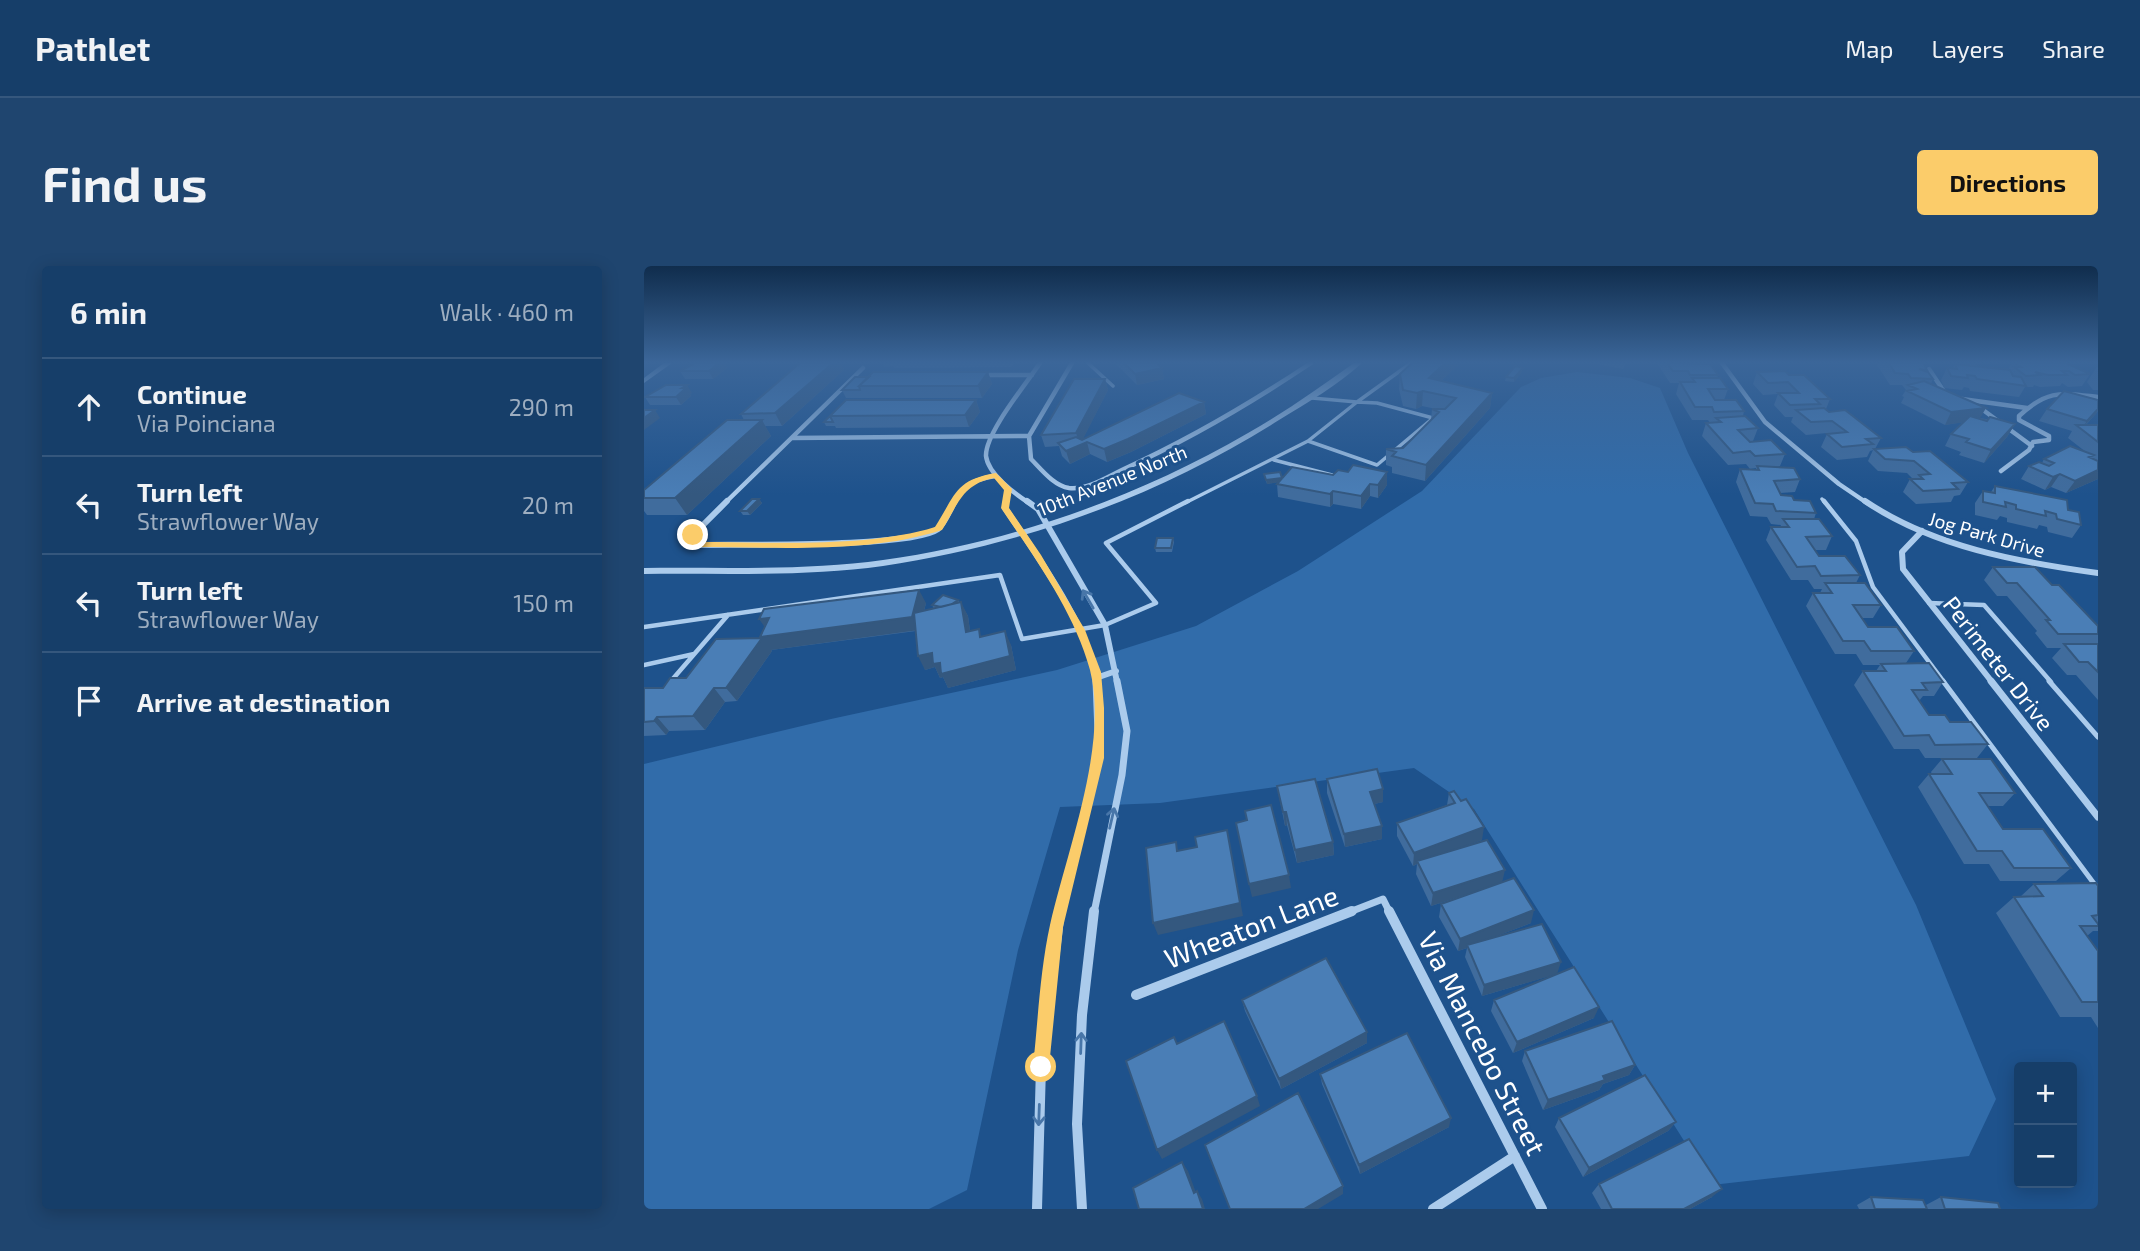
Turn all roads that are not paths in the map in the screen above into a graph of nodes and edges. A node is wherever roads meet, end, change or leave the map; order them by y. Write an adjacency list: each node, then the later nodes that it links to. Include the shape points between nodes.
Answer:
1 (823, 407): 14 (street)
2 (1011, 407): 13 (street)
3 (1045, 407): 12 (street)
4 (1245, 407): 12 (street, via 1084,487 1066,488 1050,478 1031,460)
5 (1297, 407): 23 (street, 10th Avenue North, via 1182,472)
6 (1351, 407): 15 (lane)
7 (1392, 407): 15 (lane, via 1433,418 1377,466)
8 (1754, 407): 24 (street, Jog Park Drive, via 1765,422 1856,496)
9 (1977, 407): 16 (street)
10 (2019, 407): 11 (street)
11 (2027, 408): 16 (street, via 2019,420 2049,436)
12 (1028, 436): 13 (street)
13 (991, 437): 14 (street); 19 (street, via 986,454)
14 (792, 438): 19 (street, via 691,541 696,545 806,544 924,535 939,528 963,488 975,479)
15 (1308, 441): 17 (lane)
16 (2032, 446): 18 (street)
17 (1274, 460): 20 (lane); 30 (lane, via 1106,542 1156,603)
18 (2001, 471)
19 (996, 476): 21 (street)
20 (1338, 477)
21 (1008, 489): 23 (street, via 1038,509); 25 (street, via 1005,508)
22 (1822, 499): 40 (lane, via 1856,541 1873,587)
23 (1048, 527): 25 (street, 10th Avenue North); 30 (street, one-way to 23)
24 (1922, 531): 27 (street, Jog Park Drive, via 2000,557); 28 (street, Perimeter Drive, via 1902,549 1901,562)
25 (1021, 534): 26 (street, 10th Avenue North, via 929,556 832,568); 32 (street)
26 (644, 570)
27 (2098, 573)
28 (1930, 603): 38 (lane, via 1984,605); 39 (street, Perimeter Drive)
29 (728, 615): 31 (lane); 32 (lane, via 1000,575 1022,639); 33 (lane)
30 (1105, 625): 32 (lane); 35 (street)
31 (644, 627)
32 (1080, 630): 36 (street)
33 (694, 654): 34 (lane); 37 (lane)
34 (644, 664)
35 (1116, 671): 36 (street); 45 (street, one-way to 35, via 1077,1124 1082,1015 1096,891 1127,731)
36 (1096, 678): 44 (street, one-way to 44, via 1098,758 1056,927 1041,1067)
37 (670, 683)
38 (2098, 737)
39 (2098, 817)
40 (2098, 889)
41 (1383, 898): 42 (street, Wheaton Lane); 43 (street, Via Mancebo Street)
42 (1136, 995)
43 (1515, 1156): 46 (street); 47 (street, Via Mancebo Street)
44 (1037, 1209)
45 (1082, 1209)
46 (1433, 1209)
47 (1542, 1209)

